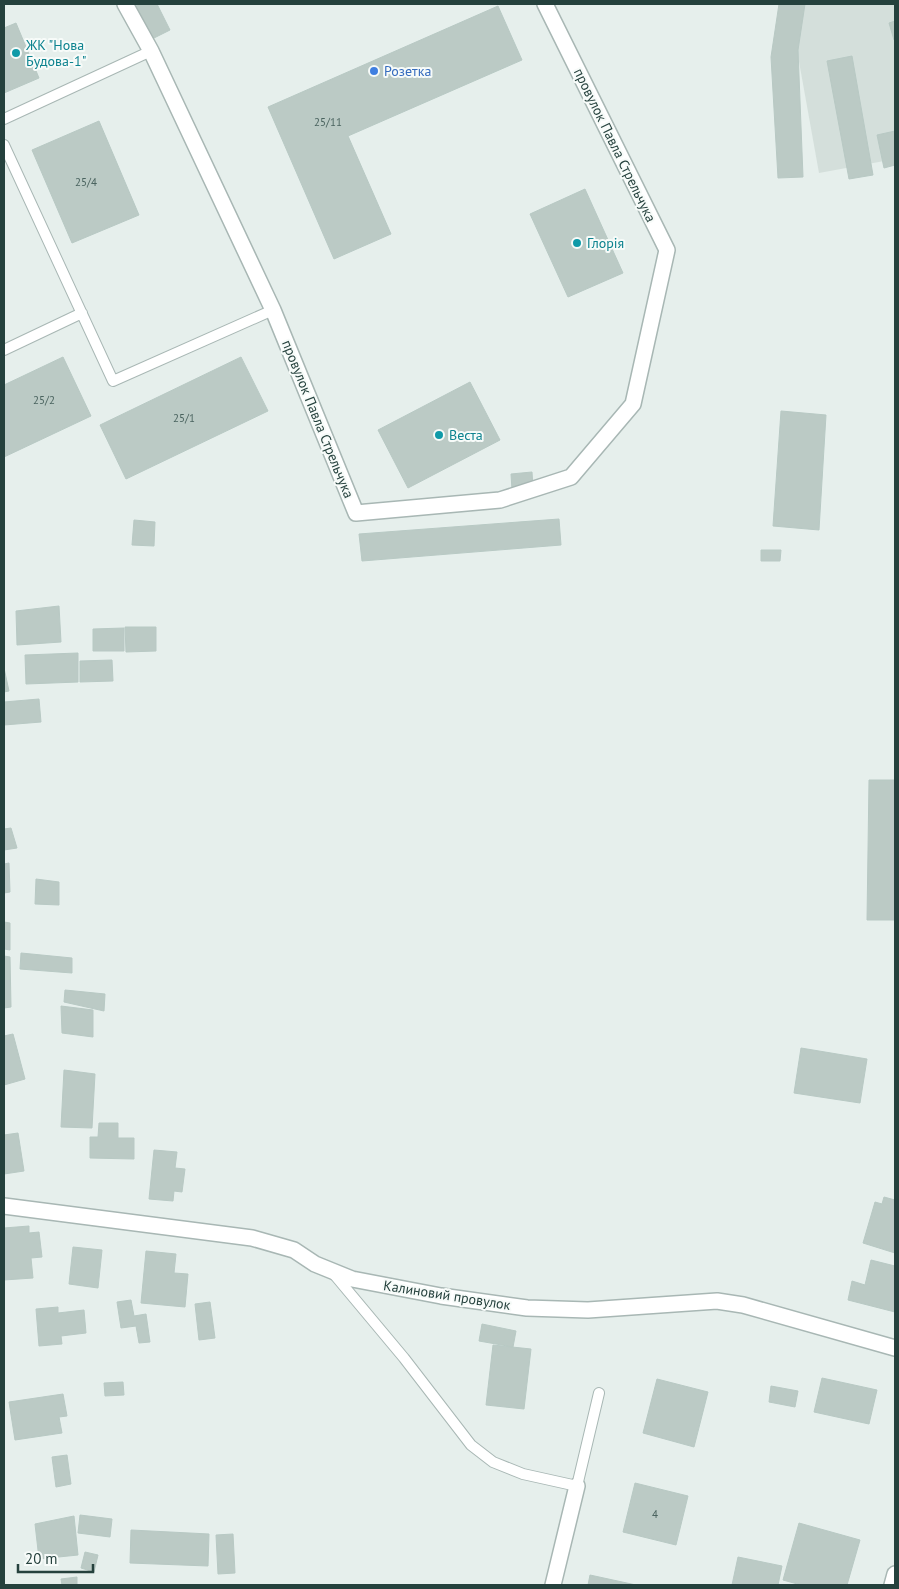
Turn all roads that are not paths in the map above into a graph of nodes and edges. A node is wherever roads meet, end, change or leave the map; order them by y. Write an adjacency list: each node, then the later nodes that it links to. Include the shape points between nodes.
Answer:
1 (125, 4): 3 (street, провулок Павла Стрельчука)
2 (545, 4): 6 (street, провулок Павла Стрельчука, via 667,250 632,404 571,477 500,500 356,513)
3 (151, 51): 4 (lane); 6 (street, провулок Павла Стрельчука)
4 (4, 119)
5 (4, 145): 7 (lane)
6 (273, 310): 7 (lane, via 113,381)
7 (82, 314): 8 (lane)
8 (4, 350)
9 (4, 1206): 10 (street, Калиновий провулок, via 252,1238 294,1250)
10 (332, 1271): 11 (street, Калиновий провулок, via 352,1279 441,1296 527,1308 588,1310 717,1301 743,1305); 13 (lane, via 471,1445 493,1462 523,1474)
11 (895, 1348)
12 (599, 1393): 13 (lane)
13 (577, 1486): 15 (street)
14 (895, 1574): 16 (street)
15 (553, 1585)
16 (892, 1585)

